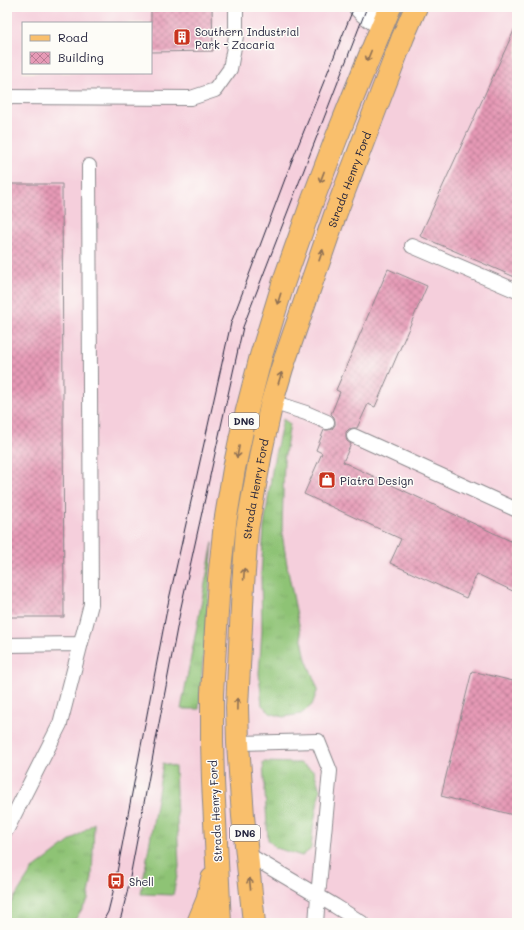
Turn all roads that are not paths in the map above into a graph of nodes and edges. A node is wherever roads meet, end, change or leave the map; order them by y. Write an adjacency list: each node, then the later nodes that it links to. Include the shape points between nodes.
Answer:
1 (236, 7): 5 (lane, via 236,36 230,69 215,90 191,98)
2 (360, 7): 4 (street, via 365,12)
3 (416, 7): 9 (main road, Strada Henry Ford / DN6, one-way to 3, via 335,215)
4 (386, 16): 18 (main road, Strada Henry Ford / DN6, one-way to 18, via 312,202 287,274 242,426 225,523 215,640 212,740)
5 (7, 97)
6 (89, 166): 13 (lane, via 91,604)
7 (412, 246): 8 (lane)
8 (517, 291)
9 (272, 402): 10 (lane); 15 (main road, Strada Henry Ford / DN6, one-way to 9, via 238,680 247,529)
10 (327, 422)
11 (354, 436): 12 (lane)
12 (517, 510)
13 (80, 644): 14 (lane); 16 (lane, via 60,724)
14 (7, 645)
15 (238, 743): 17 (main road, Strada Henry Ford / DN6); 19 (lane, via 318,741 330,771)
16 (7, 829)
17 (247, 854): 19 (lane); 22 (main road, Strada Henry Ford / DN6, one-way to 17)
18 (217, 858): 20 (main road); 21 (main road, Strada Henry Ford / DN6)
19 (318, 896): 23 (lane); 24 (lane)
20 (198, 923)
21 (220, 923)
22 (254, 923)
23 (316, 923)
24 (362, 923)

